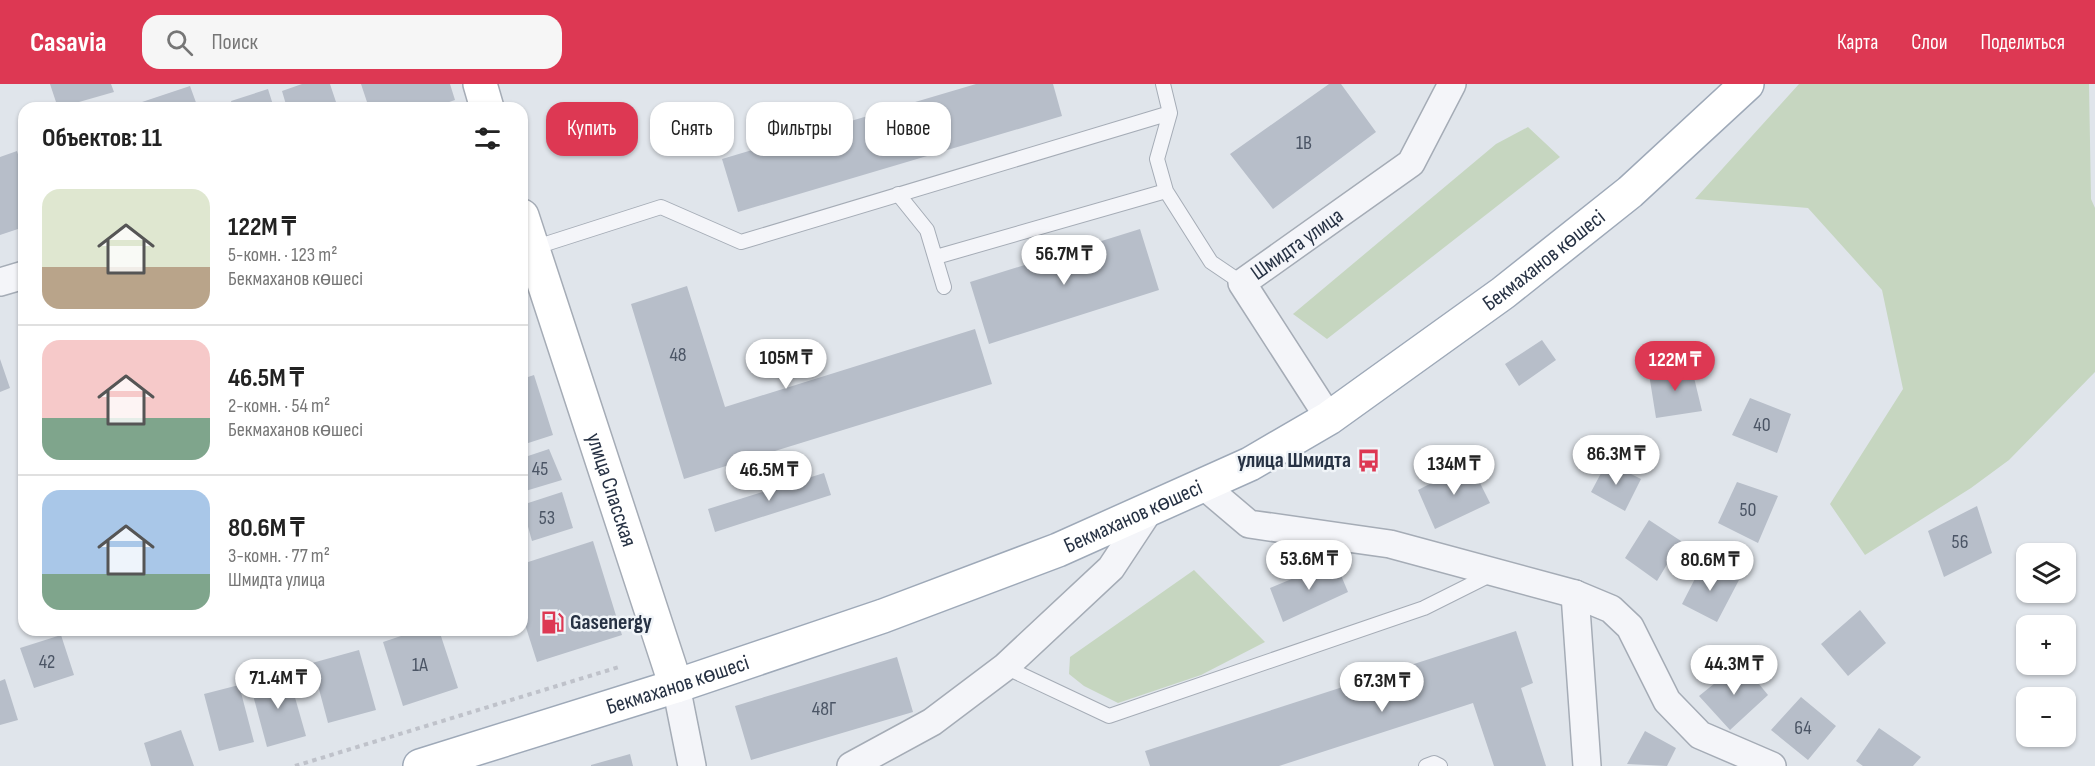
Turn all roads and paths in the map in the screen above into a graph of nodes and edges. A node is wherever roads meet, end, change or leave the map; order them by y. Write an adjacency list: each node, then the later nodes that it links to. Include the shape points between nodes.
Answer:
1 (480, 84): 5 (main road)
2 (1163, 84): 6 (lane)
3 (1452, 84): 14 (street, Шмидта улица, via 1411,163)
4 (1747, 84): 16 (main road, Бекмаханов көшесі, via 1621,199 1503,293)
5 (485, 102)
6 (1170, 113): 7 (lane, via 1157,159); 8 (lane)
7 (1166, 191): 11 (lane); 14 (lane, via 1211,262)
8 (898, 194): 10 (lane, via 741,242 661,207); 11 (lane, via 927,230)
9 (528, 233): 10 (main road, улица Спасская)
10 (533, 248): 23 (main road, улица Спасская)
11 (936, 257): 15 (lane)
12 (18, 277): 13 (street)
13 (0, 282)
14 (1242, 283): 16 (street, Шмидта улица)
15 (944, 287)
16 (1329, 418): 17 (main road, Бекмаханов көшесі, via 1250,464)
17 (1203, 485): 18 (main road, Бекмаханов көшесі); 19 (street, via 1249,524 1390,544)
18 (1148, 512): 22 (street, via 1111,568); 23 (main road, Бекмаханов көшесі, via 882,616)
19 (1496, 572): 20 (street); 22 (lane, via 1424,608 1109,716)
20 (1575, 594): 30 (street); 31 (street, via 1611,609 1630,627 1667,701 1700,735)
21 (619, 667): 24 (path)
22 (1005, 667): 27 (street, via 932,722)
23 (676, 686): 25 (main road, Бекмаханов көшесі); 26 (street, улица Спасская)
24 (295, 766)
25 (420, 766)
26 (692, 766)
27 (850, 766)
28 (1426, 766): 29 (lane)
29 (1440, 766)
30 (1587, 766)
31 (1772, 766)

